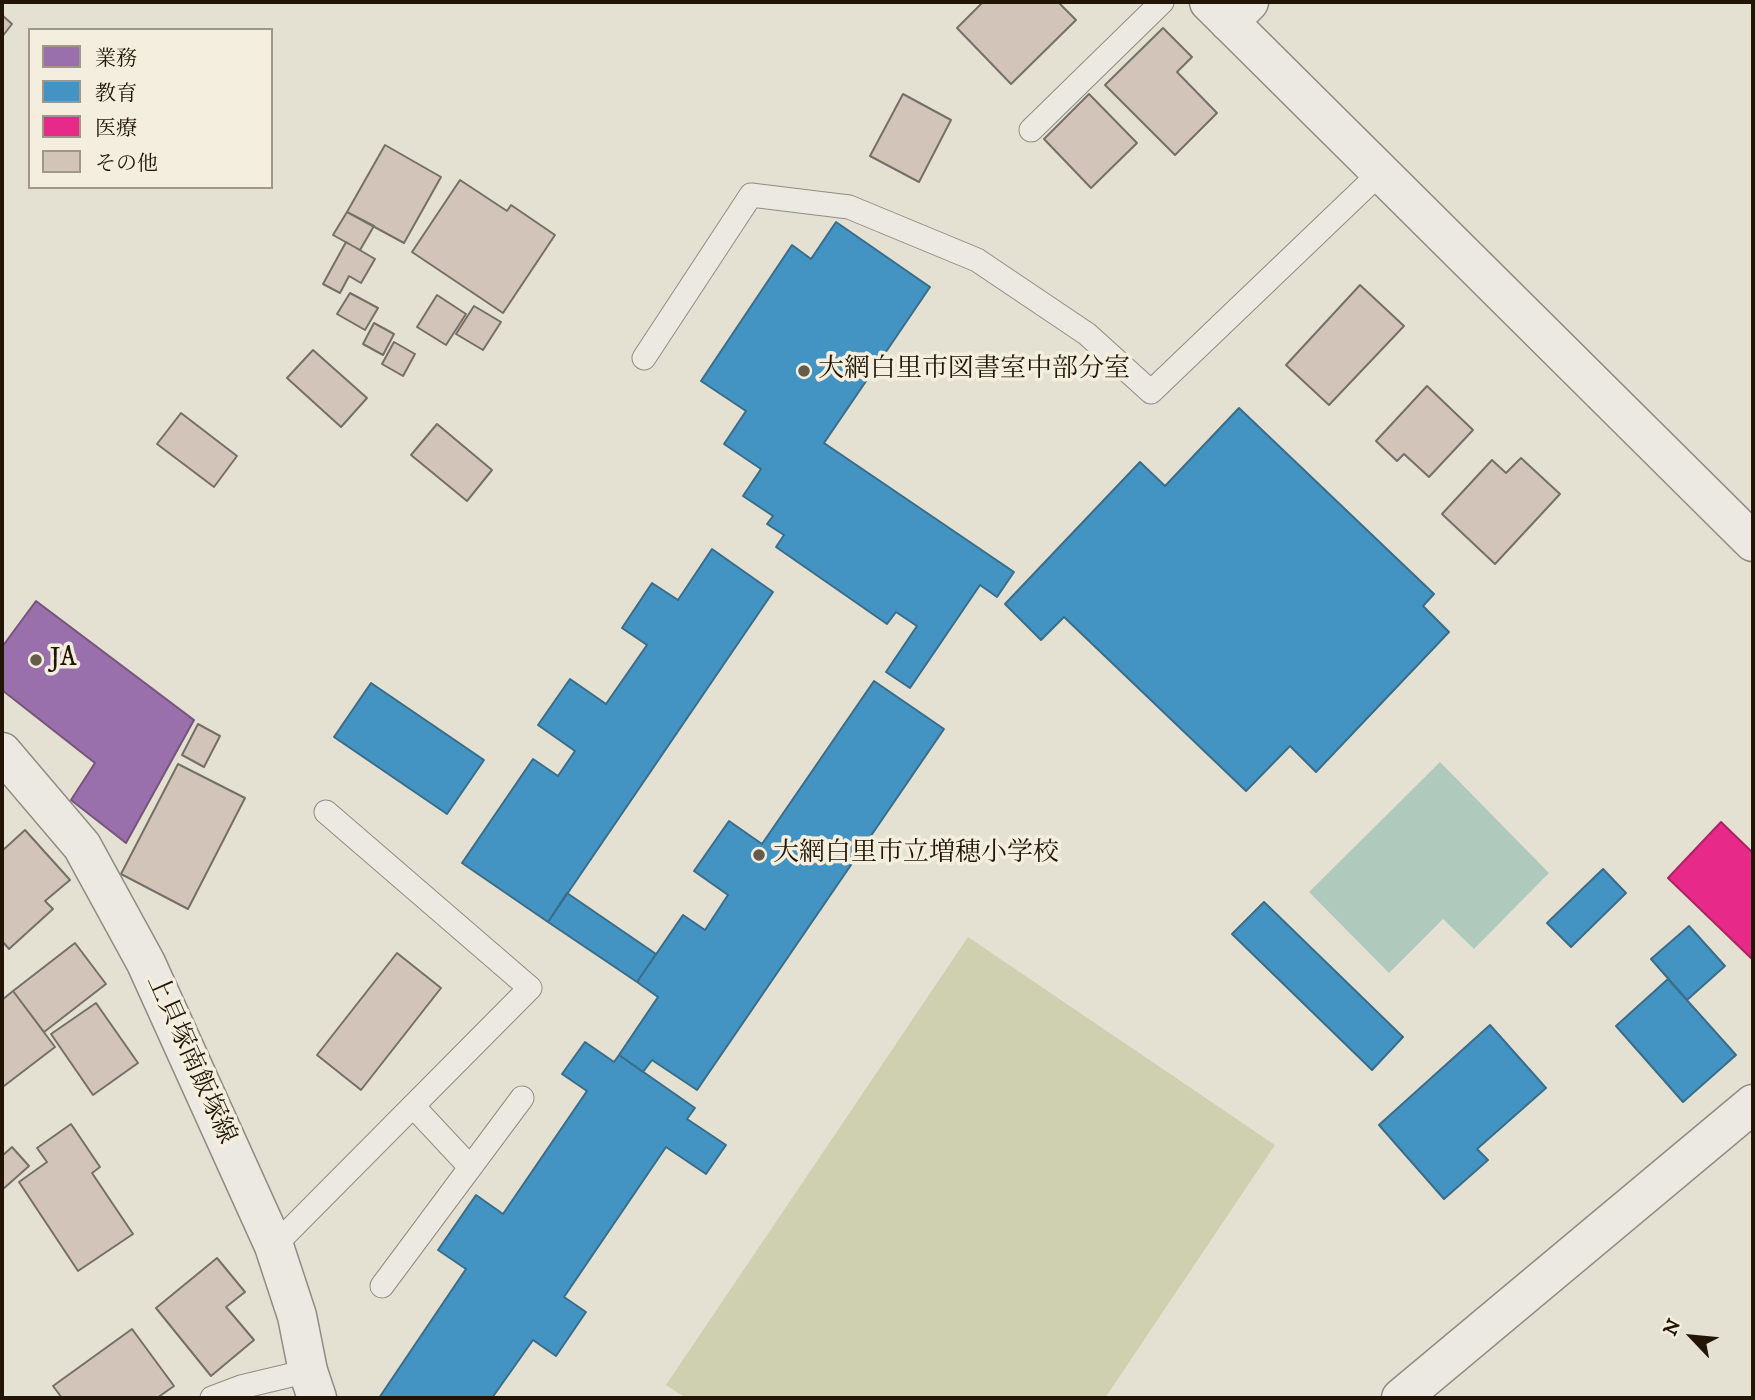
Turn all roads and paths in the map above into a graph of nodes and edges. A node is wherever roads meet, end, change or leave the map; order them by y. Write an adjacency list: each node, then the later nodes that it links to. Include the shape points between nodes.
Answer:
1 (1162, 2): 3 (lane)
2 (1229, 8): 4 (street)
3 (1031, 130)
4 (1382, 171): 5 (lane, via 1151,392 1087,334 977,260 849,207 751,195); 6 (street)
5 (644, 358)
6 (1753, 542)
7 (2, 752): 13 (street, 上貝塚南飯塚線, via 82,846 95,869 146,963)
8 (326, 812): 11 (lane, via 530,988)
9 (522, 1098): 12 (lane)
10 (1753, 1104): 17 (street)
11 (413, 1106): 12 (lane); 13 (lane)
12 (470, 1167): 14 (lane)
13 (274, 1246): 15 (street, 上貝塚南飯塚線, via 298,1316)
14 (382, 1286)
15 (313, 1385): 16 (lane, via 241,1387)
16 (212, 1398)
17 (1401, 1398)

